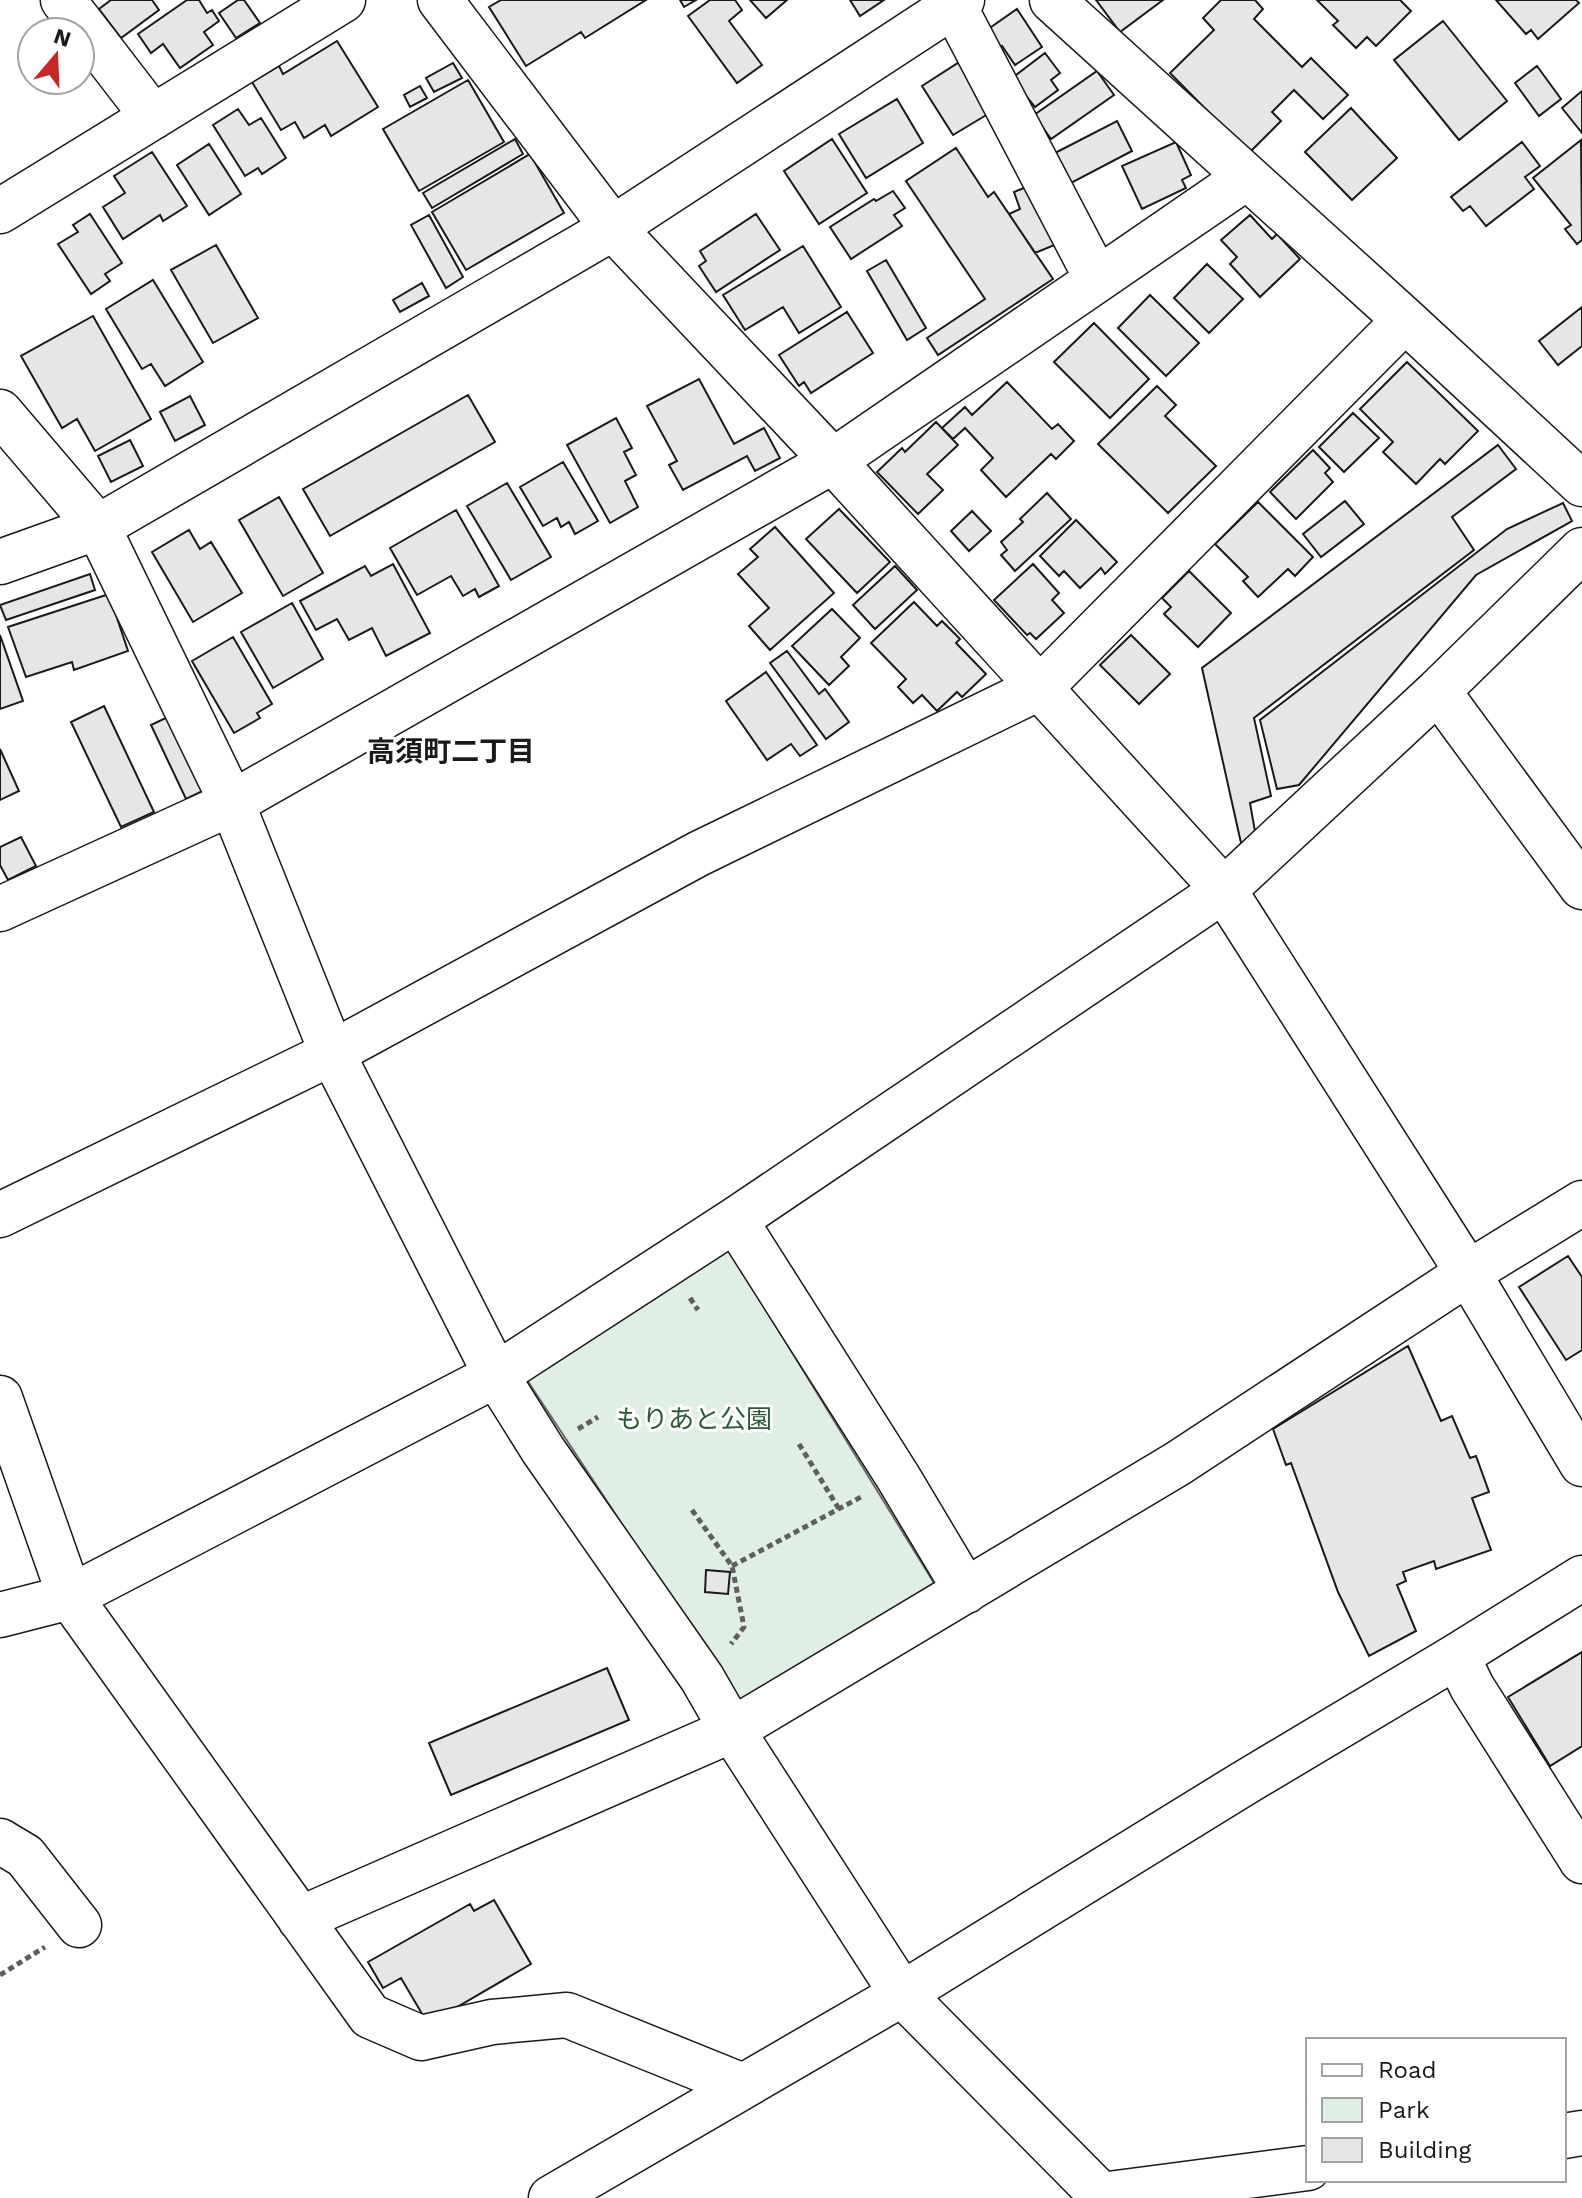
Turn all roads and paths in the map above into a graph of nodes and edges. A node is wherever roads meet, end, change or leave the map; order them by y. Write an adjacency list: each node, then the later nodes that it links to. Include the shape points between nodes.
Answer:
1 (63, 0): 6 (street)
2 (343, 0): 6 (street)
3 (440, 0): 9 (street)
4 (1052, 0): 7 (street)
5 (958, 3): 9 (street); 10 (street)
6 (153, 117): 8 (street)
7 (1247, 177): 10 (street); 11 (street)
8 (0, 211)
9 (613, 228): 13 (street); 15 (street)
10 (1097, 279): 13 (street)
11 (1405, 320): 14 (street); 18 (street)
12 (0, 412): 15 (street)
13 (833, 461): 18 (street); 20 (street)
14 (1582, 484)
15 (98, 527): 17 (street); 20 (street)
16 (1582, 550): 19 (street)
17 (0, 562)
18 (1041, 687): 22 (street); 24 (street, via 698,854)
19 (1438, 691): 21 (street); 22 (street)
20 (232, 803): 23 (street); 24 (street)
21 (1582, 887)
22 (1224, 890): 27 (street); 28 (street)
23 (0, 909)
24 (332, 1053): 26 (street); 29 (street)
25 (1582, 1203): 28 (street)
26 (0, 1215)
27 (735, 1220): 29 (street); 33 (street)
28 (1468, 1273): 32 (street); 38 (street, via 1177,1464)
29 (496, 1375): 39 (street); 42 (street)
30 (0, 1398): 39 (street)
31 (799, 1444): 34 (path)
32 (1582, 1464)
33 (898, 1477): 34 (path); 38 (street)
34 (839, 1509): 36 (path)
35 (692, 1510): 36 (path)
36 (732, 1566): 42 (path, via 744,1627)
37 (1582, 1578): 41 (street)
38 (966, 1591): 43 (street)
39 (70, 1597): 40 (street); 46 (street)
40 (0, 1615)
41 (1457, 1656): 45 (street); 48 (street)
42 (702, 1678): 43 (street)
43 (732, 1730): 46 (street); 48 (street)
44 (0, 1841): 47 (street, via 25,1856)
45 (1582, 1861)
46 (300, 1919): 49 (street, via 370,2016 421,2038 492,2022 567,2015)
47 (79, 1925)
48 (902, 1994): 49 (street); 50 (street, via 1101,2195)
49 (743, 2086): 51 (street)
50 (1306, 2168)
51 (551, 2198)

